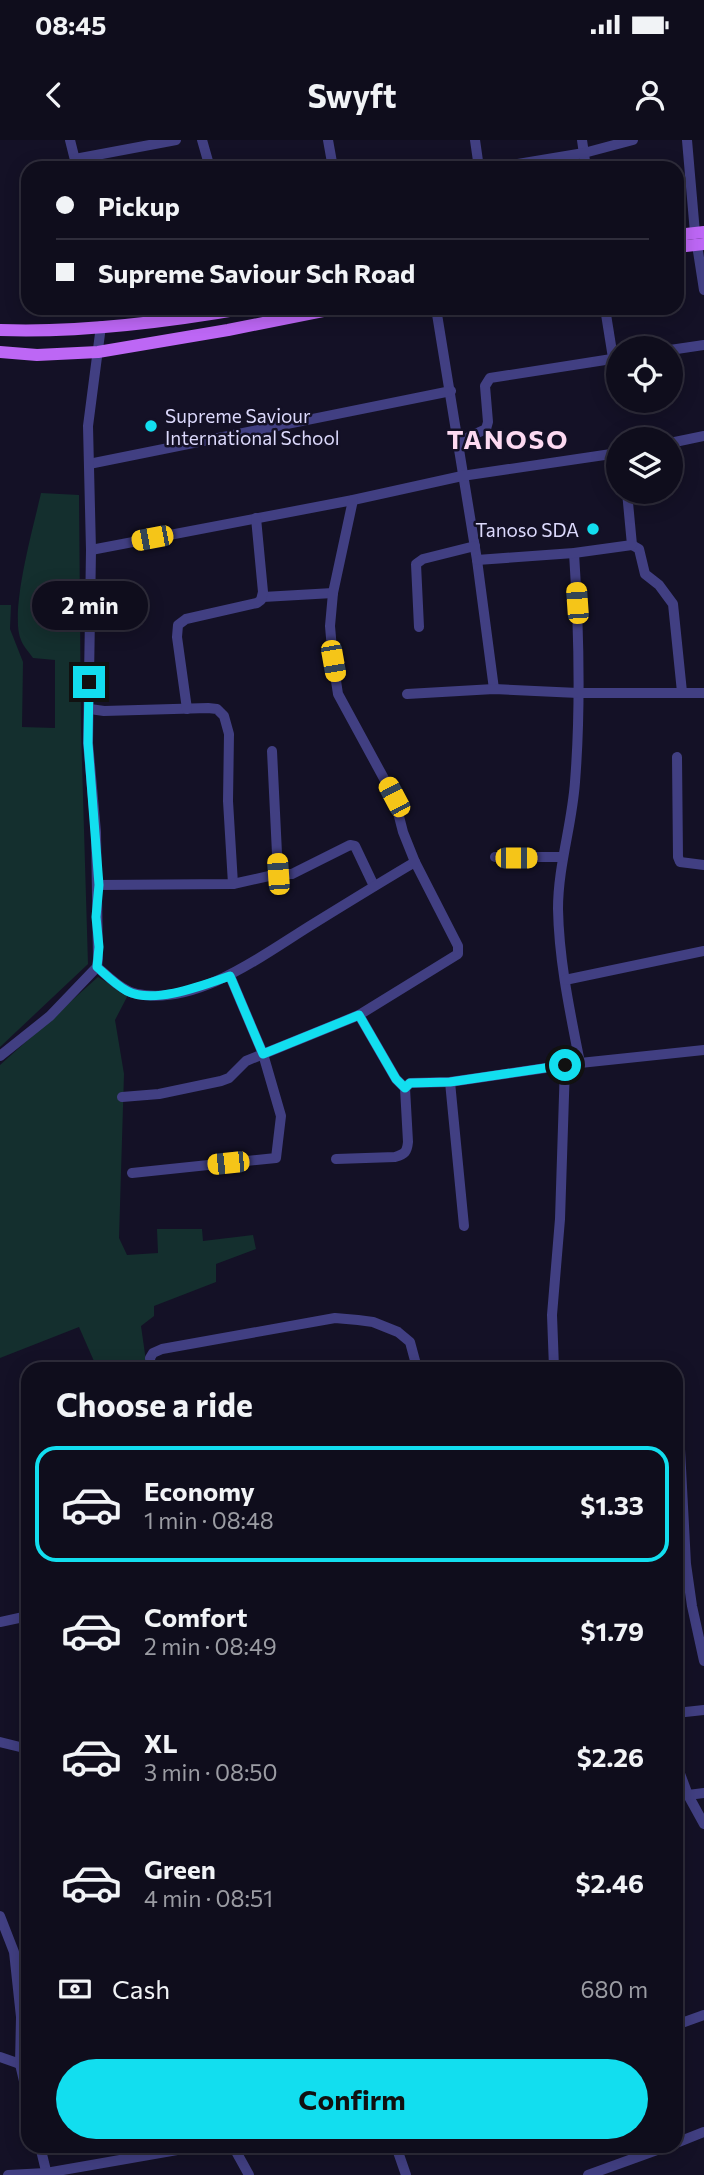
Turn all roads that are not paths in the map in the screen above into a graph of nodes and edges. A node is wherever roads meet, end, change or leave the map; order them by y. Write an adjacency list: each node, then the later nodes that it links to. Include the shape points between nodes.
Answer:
1 (70, 140): 10 (street)
2 (176, 140): 11 (street)
3 (202, 140): 12 (street)
4 (328, 140): 13 (street)
5 (475, 140): 14 (street)
6 (582, 140): 9 (street)
7 (634, 140): 9 (street)
8 (687, 140): 17 (street)
9 (584, 153): 15 (street); 16 (street)
10 (75, 161)
11 (85, 161)
12 (208, 161)
13 (332, 161)
14 (478, 161)
15 (535, 161)
16 (585, 161)
17 (700, 239): 18 (street)
18 (704, 290)
19 (208, 315): 23 (main road)
20 (303, 315): 29 (main road)
21 (437, 315): 31 (street)
22 (606, 315): 25 (street)
23 (101, 326): 24 (main road); 29 (street)
24 (0, 330)
25 (611, 336)
26 (704, 345): 27 (street)
27 (683, 348)
28 (0, 352): 29 (main road)
29 (99, 352): 36 (street, via 89,419)
30 (606, 360): 34 (street, via 491,379 485,386 486,429)
31 (451, 391): 34 (street); 36 (street)
32 (704, 436): 33 (street)
33 (683, 440)
34 (458, 442): 37 (street)
35 (606, 455): 37 (street)
36 (89, 464): 43 (street)
37 (463, 477): 38 (street); 42 (street)
38 (354, 500): 40 (street); 46 (street)
39 (627, 504): 41 (street)
40 (256, 518): 43 (street); 47 (street)
41 (632, 545): 44 (street); 50 (street, via 639,549 645,574 673,604)
42 (475, 547): 45 (street); 48 (street, via 415,564)
43 (91, 550): 54 (street)
44 (574, 553): 45 (street); 51 (street)
45 (477, 560): 49 (street)
46 (333, 593): 47 (street); 60 (street, via 330,626 338,694 394,797)
47 (263, 597): 55 (street, via 257,603 186,619 178,625)
48 (419, 628)
49 (494, 689): 51 (street); 53 (street)
50 (682, 692): 51 (street); 52 (street)
51 (578, 693): 59 (street, via 575,784)
52 (704, 693)
53 (407, 694)
54 (90, 709): 55 (street); 64 (street, via 88,743)
55 (187, 709): 63 (street, via 217,709 227,724)
56 (272, 751): 62 (street)
57 (677, 757): 61 (street, via 678,857 680,862)
58 (495, 857): 59 (street)
59 (563, 857): 69 (street, via 558,908)
60 (415, 862): 65 (street); 70 (street, via 458,954)
61 (704, 866)
62 (278, 874): 63 (street); 65 (street, via 292,874 350,845 359,851)
63 (233, 884): 64 (street)
64 (99, 885): 67 (street)
65 (374, 886): 68 (street)
66 (704, 951): 69 (street)
67 (97, 967): 68 (street, via 137,994 178,992); 73 (street, via 50,1016)
68 (230, 976): 72 (street)
69 (565, 980): 74 (street)
70 (359, 1015): 72 (street); 77 (street)
71 (704, 1050): 74 (street)
72 (263, 1054): 78 (street, via 221,1081); 80 (street, via 281,1116 276,1158)
73 (0, 1056)
74 (580, 1063): 75 (street)
75 (565, 1065): 76 (street); 84 (street, via 552,1315)
76 (450, 1082): 77 (street); 81 (street)
77 (401, 1084): 79 (street, via 407,1151 395,1157)
78 (122, 1097)
79 (336, 1159)
80 (132, 1173)
81 (464, 1226)
82 (150, 1362): 83 (street, via 153,1353 162,1349 335,1318 373,1322 398,1332 410,1342)
83 (415, 1362)
84 (554, 1362)
85 (683, 1506): 88 (street, via 686,1564)
86 (21, 1618): 87 (street)
87 (0, 1622)
88 (704, 1661)
89 (704, 1710): 90 (street)
90 (683, 1712)
91 (0, 1742): 92 (street)
92 (21, 1747)
93 (683, 1782): 95 (street)
94 (704, 1793): 95 (street)
95 (688, 1795): 96 (street)
96 (704, 1824)
97 (0, 1916): 98 (street)
98 (21, 1979)
99 (704, 2015): 101 (street)
100 (21, 2017): 103 (street)
101 (683, 2022)
102 (0, 2057): 103 (street)
103 (20, 2064): 104 (street)
104 (21, 2068)
105 (704, 2132): 106 (street)
106 (683, 2140)
107 (42, 2153): 112 (street)
108 (162, 2153): 112 (street)
109 (237, 2153): 114 (street)
110 (398, 2153): 115 (street)
111 (635, 2153): 116 (street)
112 (46, 2174): 113 (street)
113 (8, 2175)
114 (249, 2175)
115 (406, 2175)
116 (588, 2175)

